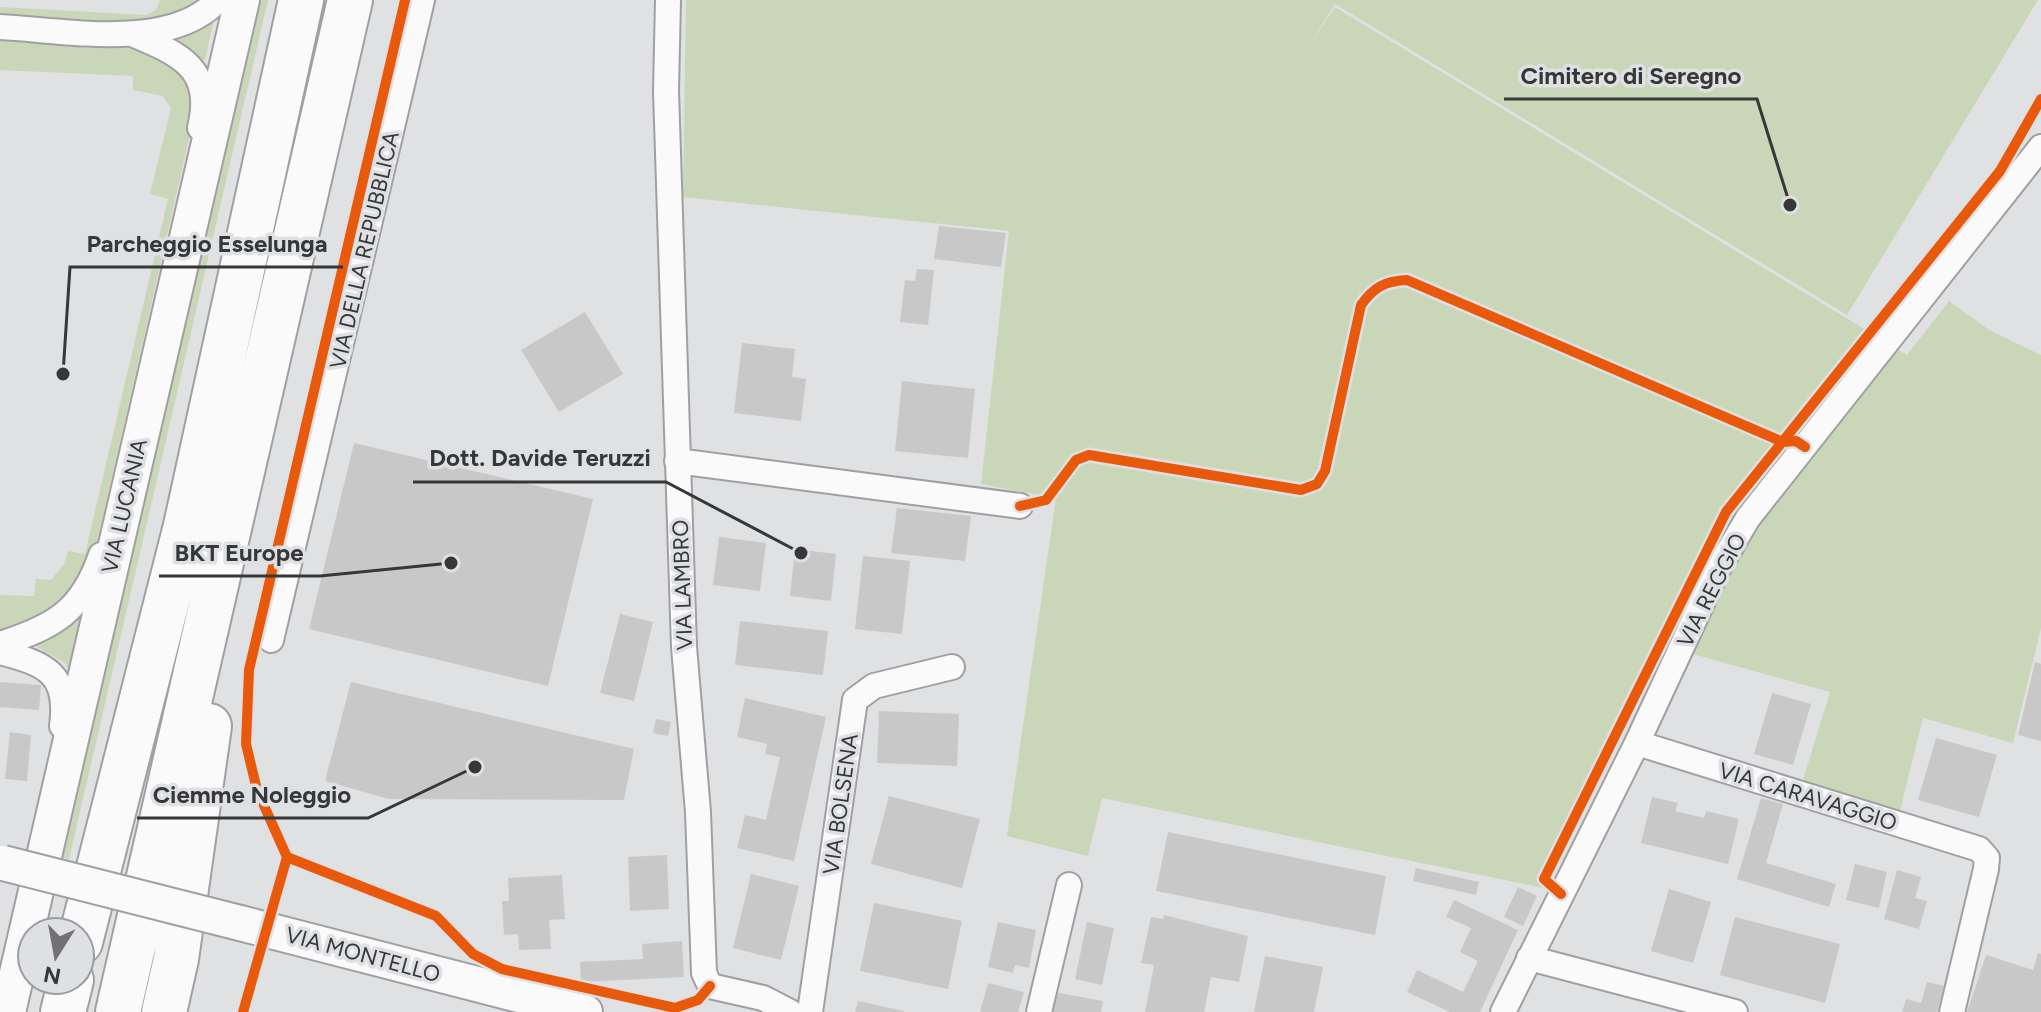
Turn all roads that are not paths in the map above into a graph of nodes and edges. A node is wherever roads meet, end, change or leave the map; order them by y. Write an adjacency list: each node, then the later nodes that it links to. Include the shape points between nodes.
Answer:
1 (218, 0): 8 (street, via 189,22)
2 (242, 0): 10 (street, VIA LUCANIA)
3 (301, 0): 23 (highway, via 186,526)
4 (350, 0): 13 (highway)
5 (422, 0): 14 (street, VIA DELLA REPUBBLICA)
6 (668, 0): 11 (street, VIA LAMBRO)
7 (0, 27): 8 (street)
8 (132, 34): 10 (street, via 179,55 195,69 202,88 202,119 154,323)
9 (2041, 147): 18 (street, VIA REGGIO, via 1748,518 1718,569)
10 (151, 391): 15 (street, via 128,439 91,582 72,609 49,626); 19 (street, VIA LUCANIA)
11 (677, 461): 12 (street); 32 (street, VIA LAMBRO, via 704,973 710,986 763,998)
12 (1020, 506)
13 (211, 600): 27 (highway, via 209,729); 30 (highway)
14 (271, 640)
15 (0, 644)
16 (0, 652): 19 (street, via 31,660 60,684 65,703)
17 (952, 667): 33 (street, VIA BOLSENA, via 874,686 855,700)
18 (1637, 743): 24 (street, VIA REGGIO); 37 (street, VIA CARAVAGGIO, via 1979,849 1987,858 1986,869)
19 (52, 820): 22 (street, VIA LUCANIA)
20 (2, 863): 31 (street, VIA MONTELLO, bridge)
21 (1069, 885): 34 (street)
22 (30, 916)
23 (87, 916)
24 (1529, 958): 35 (street, VIA REGGIO); 36 (street)
25 (16, 960): 28 (street)
26 (16, 976): 29 (street, VIA LUCANIA)
27 (172, 1001)
28 (0, 1009)
29 (8, 1012)
30 (118, 1012)
31 (585, 1012)
32 (790, 1012)
33 (810, 1012)
34 (1039, 1012)
35 (1503, 1012)
36 (1735, 1012)
37 (1952, 1012)

